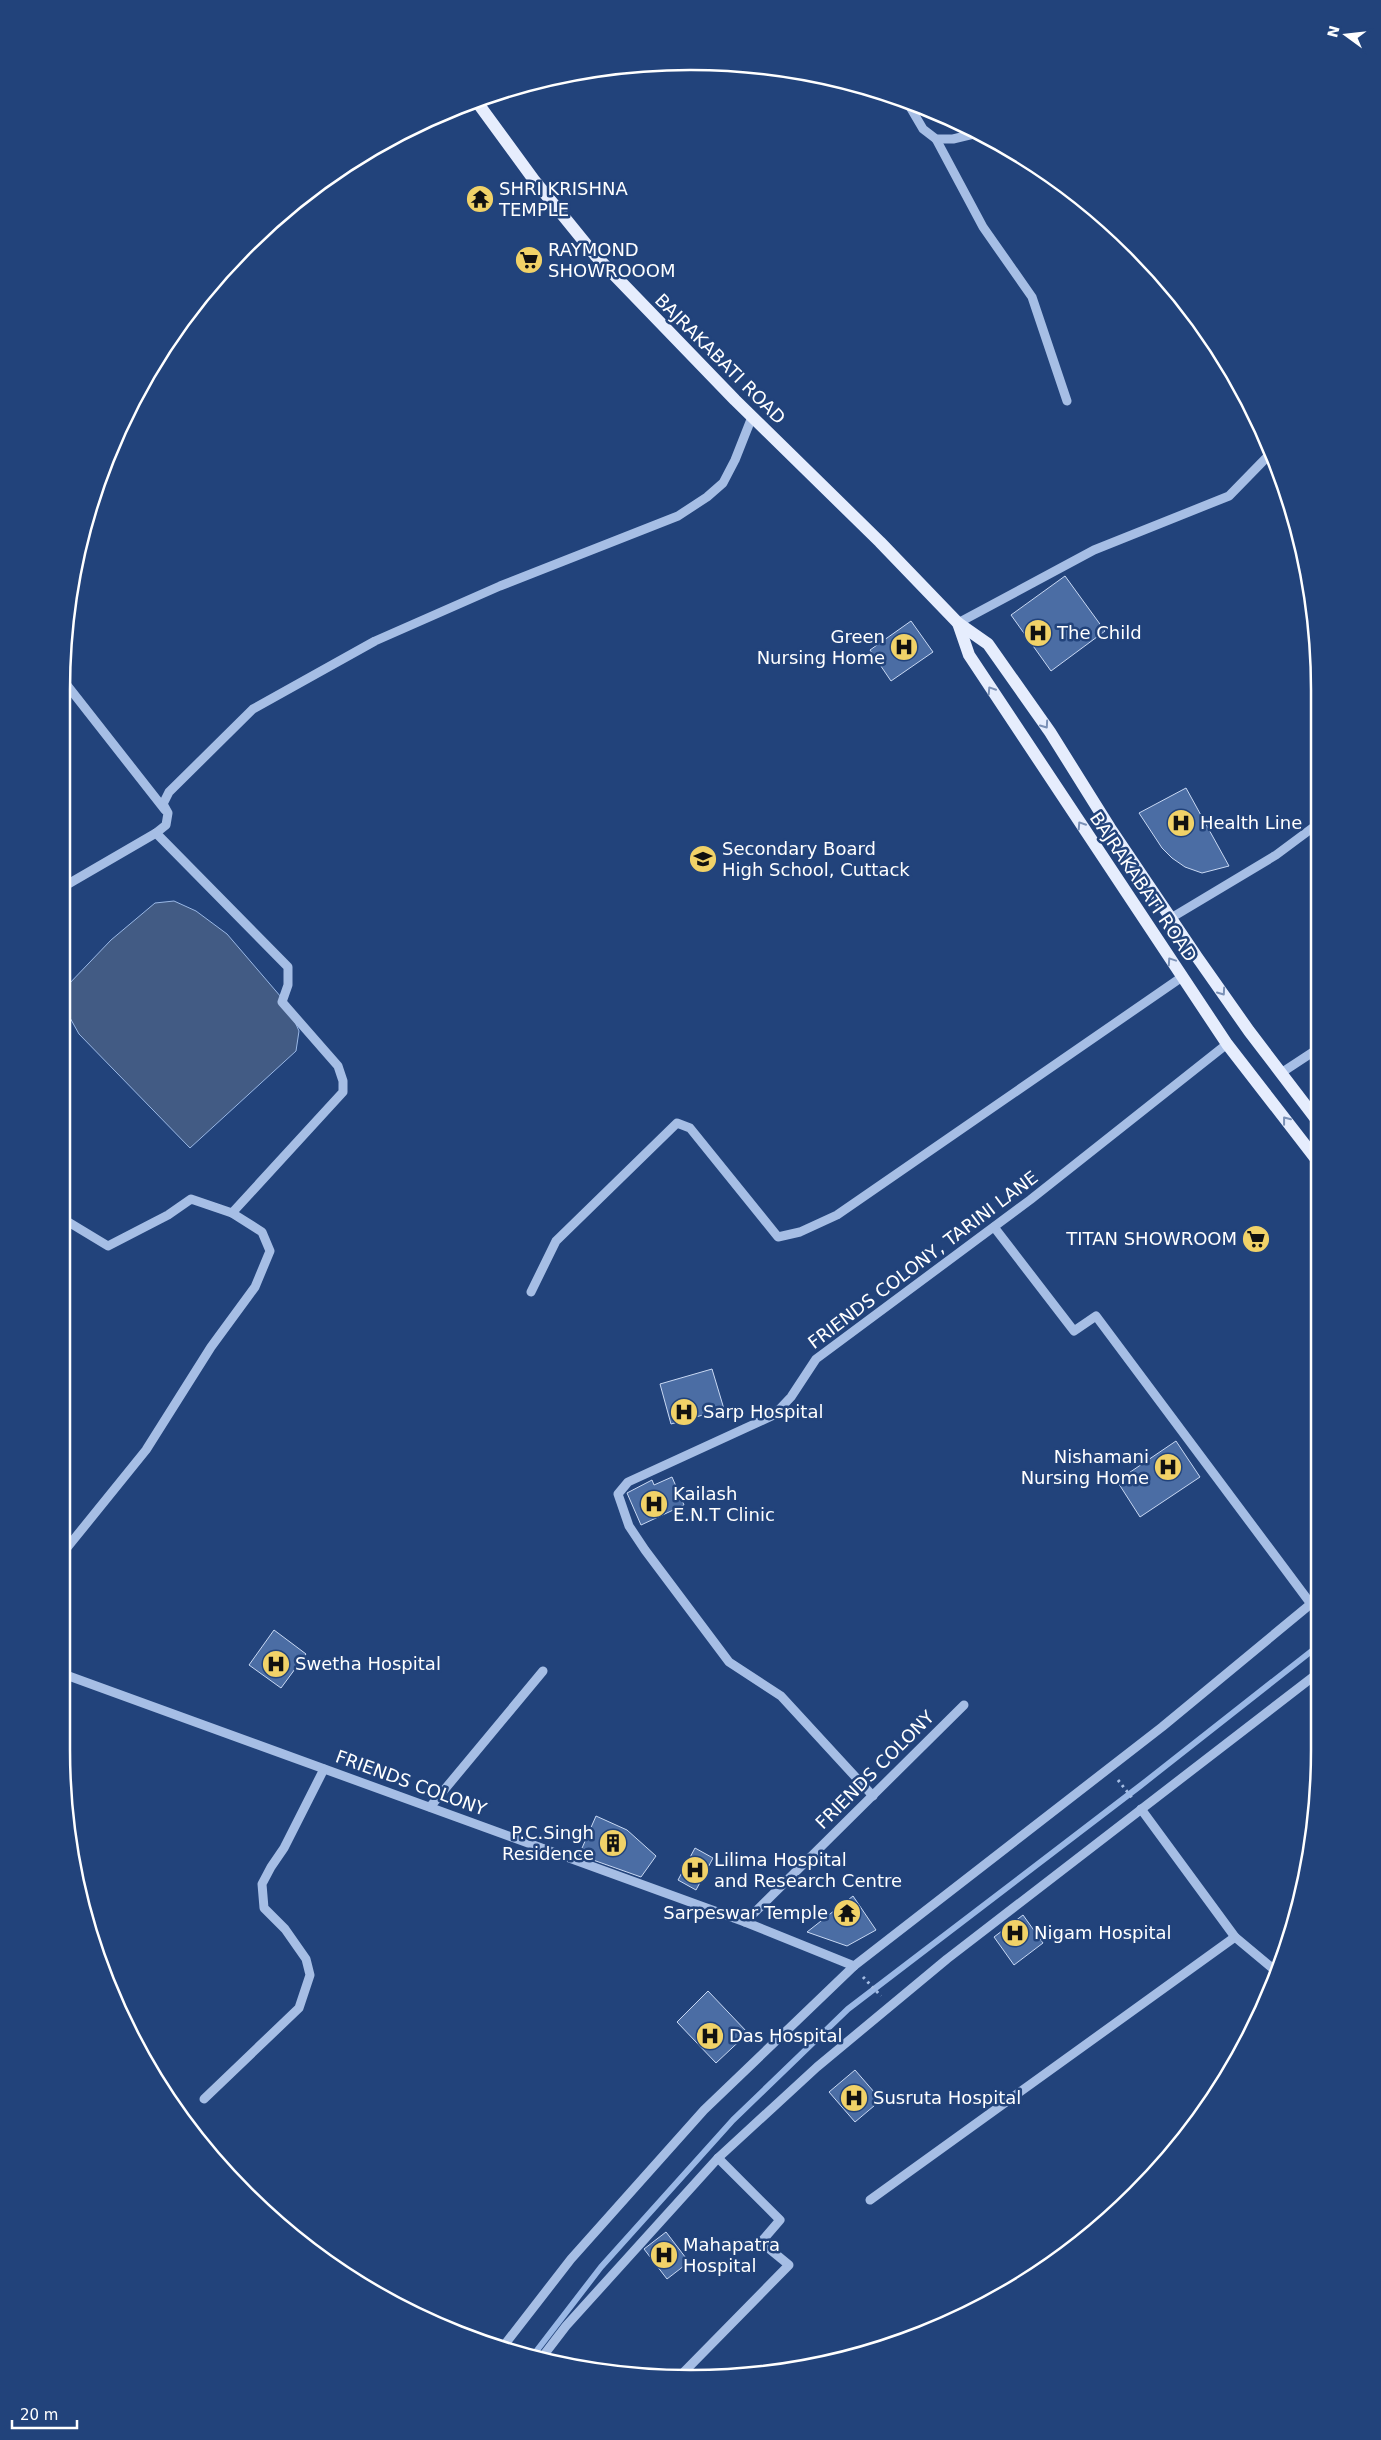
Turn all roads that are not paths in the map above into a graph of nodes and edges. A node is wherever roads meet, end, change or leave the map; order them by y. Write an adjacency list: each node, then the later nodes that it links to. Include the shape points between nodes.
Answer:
1 (481, 107): 6 (main road, BAJRAKABATI ROAD, via 534,180 595,255)
2 (913, 112): 4 (street)
3 (968, 135): 4 (street)
4 (936, 139): 5 (street, via 982,227 1032,297)
5 (1067, 401)
6 (752, 417): 8 (main road, BAJRAKABATI ROAD); 10 (street, via 722,483 678,516 500,586 375,641 253,709 169,792 163,804)
7 (1266, 458): 8 (street, via 1229,496 1094,550)
8 (958, 623): 14 (main road, BAJRAKABATI ROAD, one-way to 14, via 988,644 1050,732); 15 (main road, BAJRAKABATI ROAD, one-way to 8, via 969,656)
9 (70, 689): 10 (street)
10 (168, 813): 12 (street, via 166,825)
11 (1311, 829): 14 (street, via 1276,855)
12 (156, 833): 13 (street); 21 (street, via 288,967 288,985 282,1002 338,1066 343,1081 343,1092)
13 (70, 883)
14 (1171, 918): 18 (main road, BAJRAKABATI ROAD, one-way to 18)
15 (1182, 978): 16 (main road, BAJRAKABATI ROAD); 24 (street, via 837,1215 800,1232 778,1237 690,1128 677,1124 556,1241)
16 (1226, 1044): 20 (main road, BAJRAKABATI ROAD, one-way to 16); 23 (street, FRIENDS COLONY, TARINI LANE)
17 (1311, 1053): 18 (street)
18 (1281, 1073): 19 (main road, BAJRAKABATI ROAD)
19 (1311, 1112)
20 (1311, 1153)
21 (232, 1213): 22 (street, via 191,1200 108,1246); 25 (street, via 262,1232 270,1251 255,1287 146,1450)
22 (70, 1224)
23 (994, 1227): 26 (street, via 1074,1332 1096,1316); 33 (street, FRIENDS COLONY, TARINI LANE, via 816,1358 791,1397 774,1415 628,1482 618,1494 629,1526 729,1662 780,1696)
24 (531, 1292)
25 (70, 1544)
26 (1311, 1597)
27 (1311, 1603): 39 (street, via 1162,1727)
28 (543, 1671): 35 (street)
29 (70, 1677): 32 (street, FRIENDS COLONY)
30 (1311, 1678): 34 (street)
31 (964, 1705): 33 (street, FRIENDS COLONY)
32 (324, 1769): 35 (street, FRIENDS COLONY); 40 (street, via 262,1884 264,1908 286,1929 306,1958 310,1975 299,2008)
33 (873, 1796): 36 (street, FRIENDS COLONY)
34 (1138, 1806): 37 (street); 41 (street, via 817,2067)
35 (430, 1808): 36 (street, FRIENDS COLONY)
36 (745, 1922): 39 (street, FRIENDS COLONY)
37 (1235, 1937): 38 (street); 42 (street)
38 (1271, 1967)
39 (856, 1968): 43 (street, via 704,2110 571,2259)
40 (204, 2099)
41 (718, 2158): 44 (street); 45 (street, via 780,2220 761,2242 789,2265)
42 (870, 2200)
43 (507, 2342)
44 (546, 2353)
45 (686, 2370)

